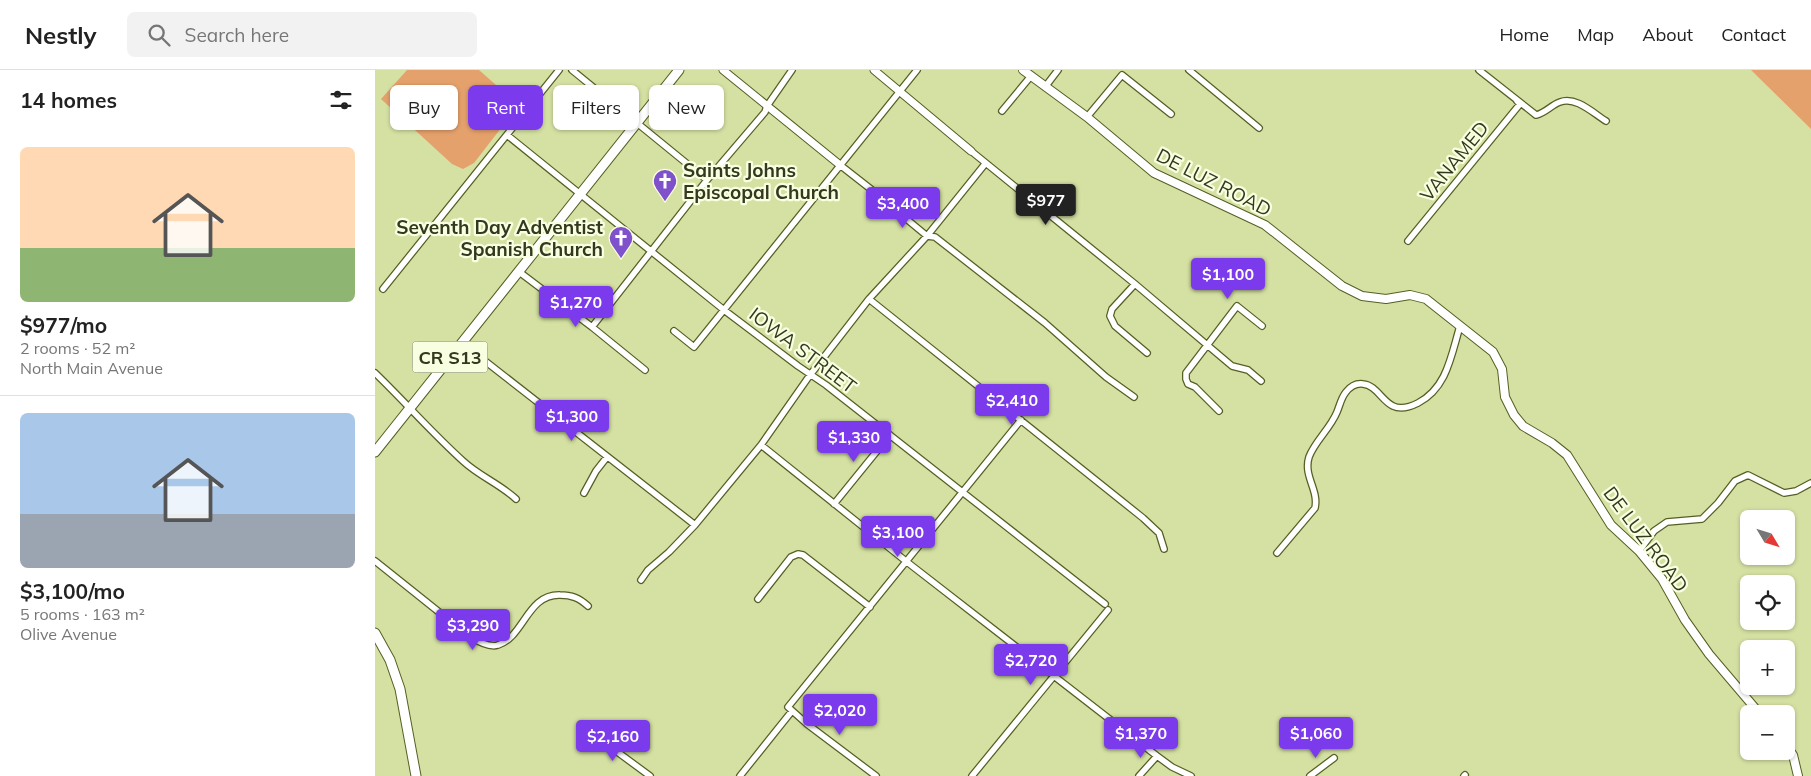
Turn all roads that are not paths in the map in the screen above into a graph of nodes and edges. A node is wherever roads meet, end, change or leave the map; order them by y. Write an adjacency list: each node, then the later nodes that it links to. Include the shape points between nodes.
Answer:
1 (559, 70): 26 (street)
2 (572, 70): 13 (street)
3 (679, 70): 21 (main road, CR S13)
4 (723, 70): 17 (street)
5 (792, 70): 17 (street)
6 (874, 70): 15 (street)
7 (917, 70): 15 (street)
8 (1023, 70): 12 (main road, DE LUZ ROAD)
9 (1058, 70): 14 (street)
10 (1189, 70): 24 (street)
11 (1479, 70): 16 (street)
12 (1031, 76): 14 (main road, DE LUZ ROAD); 18 (street)
13 (590, 85)
14 (1045, 87): 20 (main road, DE LUZ ROAD)
15 (900, 90): 27 (street); 29 (street)
16 (1517, 101): 22 (street, via 1536,115 1561,101 1577,102); 35 (street, VANAMED, via 1520,104)
17 (767, 106): 29 (street); 30 (street)
18 (1002, 111)
19 (1171, 114): 20 (street, via 1122,75)
20 (1087, 118): 43 (main road, DE LUZ ROAD, via 1154,173 1265,225 1342,286 1362,296 1385,299 1410,295 1426,300)
21 (639, 120)
22 (1606, 121)
23 (639, 125): 30 (street)
24 (1259, 128)
25 (631, 130): 31 (main road, CR S13)
26 (507, 135): 31 (street, IOWA STREET); 39 (street)
27 (971, 151): 28 (street)
28 (985, 164): 34 (street); 38 (street)
29 (840, 165): 32 (street); 41 (street)
30 (707, 180): 36 (street)
31 (581, 194): 36 (street, IOWA STREET); 37 (main road, CR S13)
32 (886, 202)
33 (892, 207): 34 (street)
34 (927, 236): 40 (street); 53 (street, via 935,238 1045,323 1106,377)
35 (1408, 241)
36 (651, 252): 41 (street, IOWA STREET); 44 (street)
37 (518, 271): 44 (street); 46 (main road, CR S13)
38 (1135, 284): 47 (street); 48 (street, via 1112,309 1110,316 1115,326)
39 (383, 289)
40 (869, 299): 51 (street); 56 (street)
41 (724, 310): 45 (street, via 694,348); 51 (street, IOWA STREET)
42 (1262, 326): 47 (street, via 1237,306)
43 (1460, 326): 68 (main road, DE LUZ ROAD, via 1493,352 1502,369 1505,398 1514,415 1523,426 1567,455 1611,525); 69 (street, via 1448,367 1429,397 1401,408 1391,405 1372,387 1364,384 1354,385 1347,391 1337,414 1309,456 1307,468 1317,502 1315,508)
44 (592, 327): 49 (street)
45 (674, 331)
46 (462, 343): 54 (main road, CR S13); 60 (street)
47 (1207, 345): 52 (street, via 1232,366 1248,370); 55 (street, via 1186,379)
48 (1147, 353)
49 (645, 370)
50 (375, 373): 54 (street)
51 (810, 375): 57 (street, IOWA STREET); 58 (street)
52 (1261, 381)
53 (1134, 397)
54 (410, 407): 59 (main road, CR S13); 64 (street, via 464,462)
55 (1219, 412)
56 (1021, 420): 62 (street); 67 (street, via 1159,533)
57 (890, 435): 62 (street, IOWA STREET); 65 (street)
58 (761, 444): 65 (street); 66 (street)
59 (375, 452)
60 (607, 457): 63 (street); 66 (street)
61 (1811, 483): 68 (street, via 1784,493 1748,475 1735,481 1702,519 1667,522 1654,531)
62 (964, 492): 71 (street); 77 (street, IOWA STREET, via 1107,607)
63 (584, 493)
64 (516, 499)
65 (834, 504): 71 (street)
66 (695, 525): 72 (street)
67 (1164, 549)
68 (1639, 551): 78 (main road, DE LUZ ROAD, via 1662,579 1709,654)
69 (1277, 553)
70 (375, 561): 74 (street, via 469,636 493,646 512,636 529,612 554,594 570,595)
71 (907, 562): 75 (street); 77 (street)
72 (641, 580)
73 (758, 599): 75 (street, via 791,557 799,554)
74 (588, 606)
75 (871, 607): 79 (street)
76 (375, 633): 84 (main road, via 400,689)
77 (1053, 675): 81 (street); 88 (street)
78 (1752, 705)
79 (790, 709): 86 (street); 87 (street)
80 (589, 731): 85 (street)
81 (1157, 756): 89 (street); 90 (street)
82 (1334, 758): 91 (street)
83 (1794, 760): 92 (main road)
84 (416, 776)
85 (650, 776)
86 (740, 776)
87 (876, 776)
88 (972, 776)
89 (1139, 776)
90 (1191, 776)
91 (1310, 776)
92 (1798, 776)

